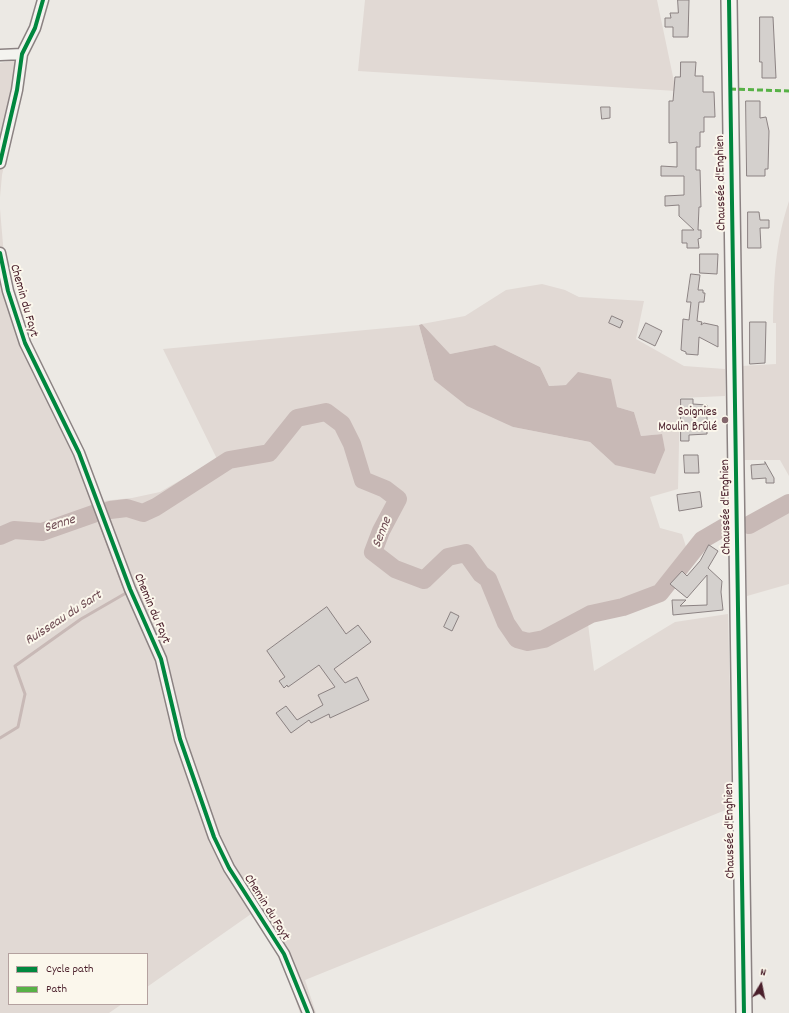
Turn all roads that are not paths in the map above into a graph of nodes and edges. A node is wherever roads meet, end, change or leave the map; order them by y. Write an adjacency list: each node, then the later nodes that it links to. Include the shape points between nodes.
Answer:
1 (43, 0): 3 (street, via 35,28)
2 (729, 0): 8 (main road, Chaussée d'Enghien)
3 (22, 54): 4 (street); 5 (street, via 17,90)
4 (0, 55)
5 (0, 163)
6 (0, 253): 7 (street, Chemin du Fayt, via 8,291 24,343 82,460 130,589 161,659 180,739 214,837 229,868 284,954)
7 (308, 1013)
8 (744, 1013)

